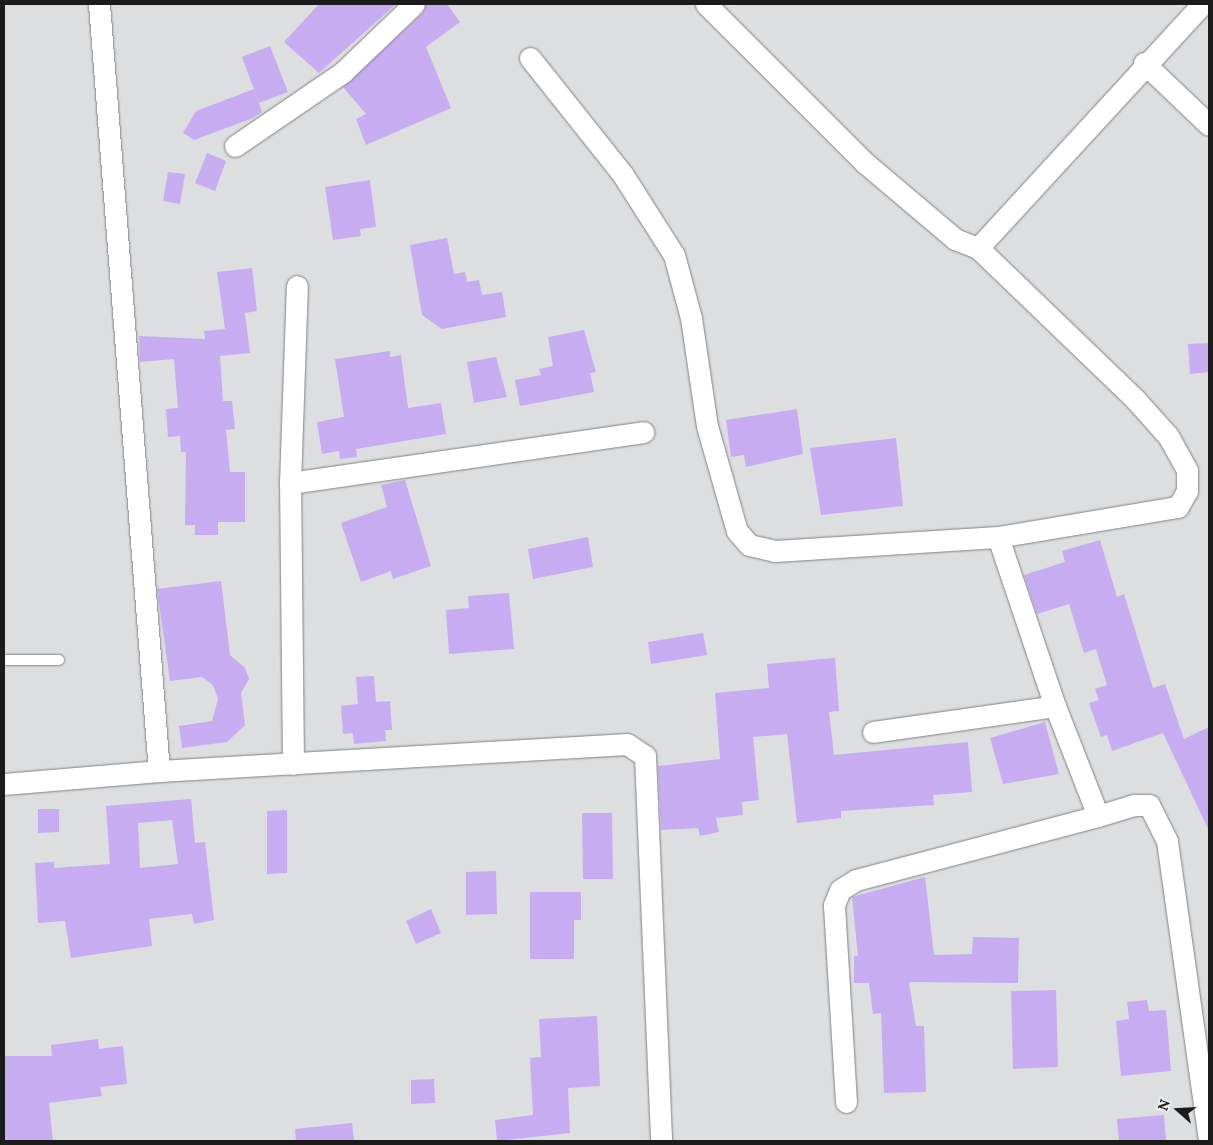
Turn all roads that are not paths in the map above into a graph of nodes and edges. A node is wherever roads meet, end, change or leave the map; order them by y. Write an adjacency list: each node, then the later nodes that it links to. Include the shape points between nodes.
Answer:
1 (99, 4): 19 (street)
2 (414, 4): 8 (street, via 343,72)
3 (706, 4): 9 (street, via 865,163 955,240)
4 (1202, 4): 6 (street)
5 (530, 58): 13 (street, via 623,175 674,255 691,318 707,426 737,530 749,545 775,551)
6 (1144, 63): 7 (street); 9 (street)
7 (1209, 125)
8 (235, 146)
9 (978, 248): 13 (street, via 1134,399 1168,436 1187,470 1187,491 1178,507)
10 (297, 286): 12 (street)
11 (643, 432): 12 (street)
12 (290, 483): 18 (street)
13 (998, 537): 16 (street)
14 (4, 660): 15 (lane)
15 (59, 660)
16 (1055, 706): 17 (street); 21 (street)
17 (873, 732)
18 (293, 764): 19 (street); 23 (street, via 612,743 628,744 645,756)
19 (158, 771): 20 (street)
20 (4, 784)
21 (1098, 816): 22 (street, via 856,880 840,890 834,905); 24 (street, via 1134,805 1149,805 1167,841)
22 (846, 1102)
23 (661, 1141)
24 (1209, 1141)

